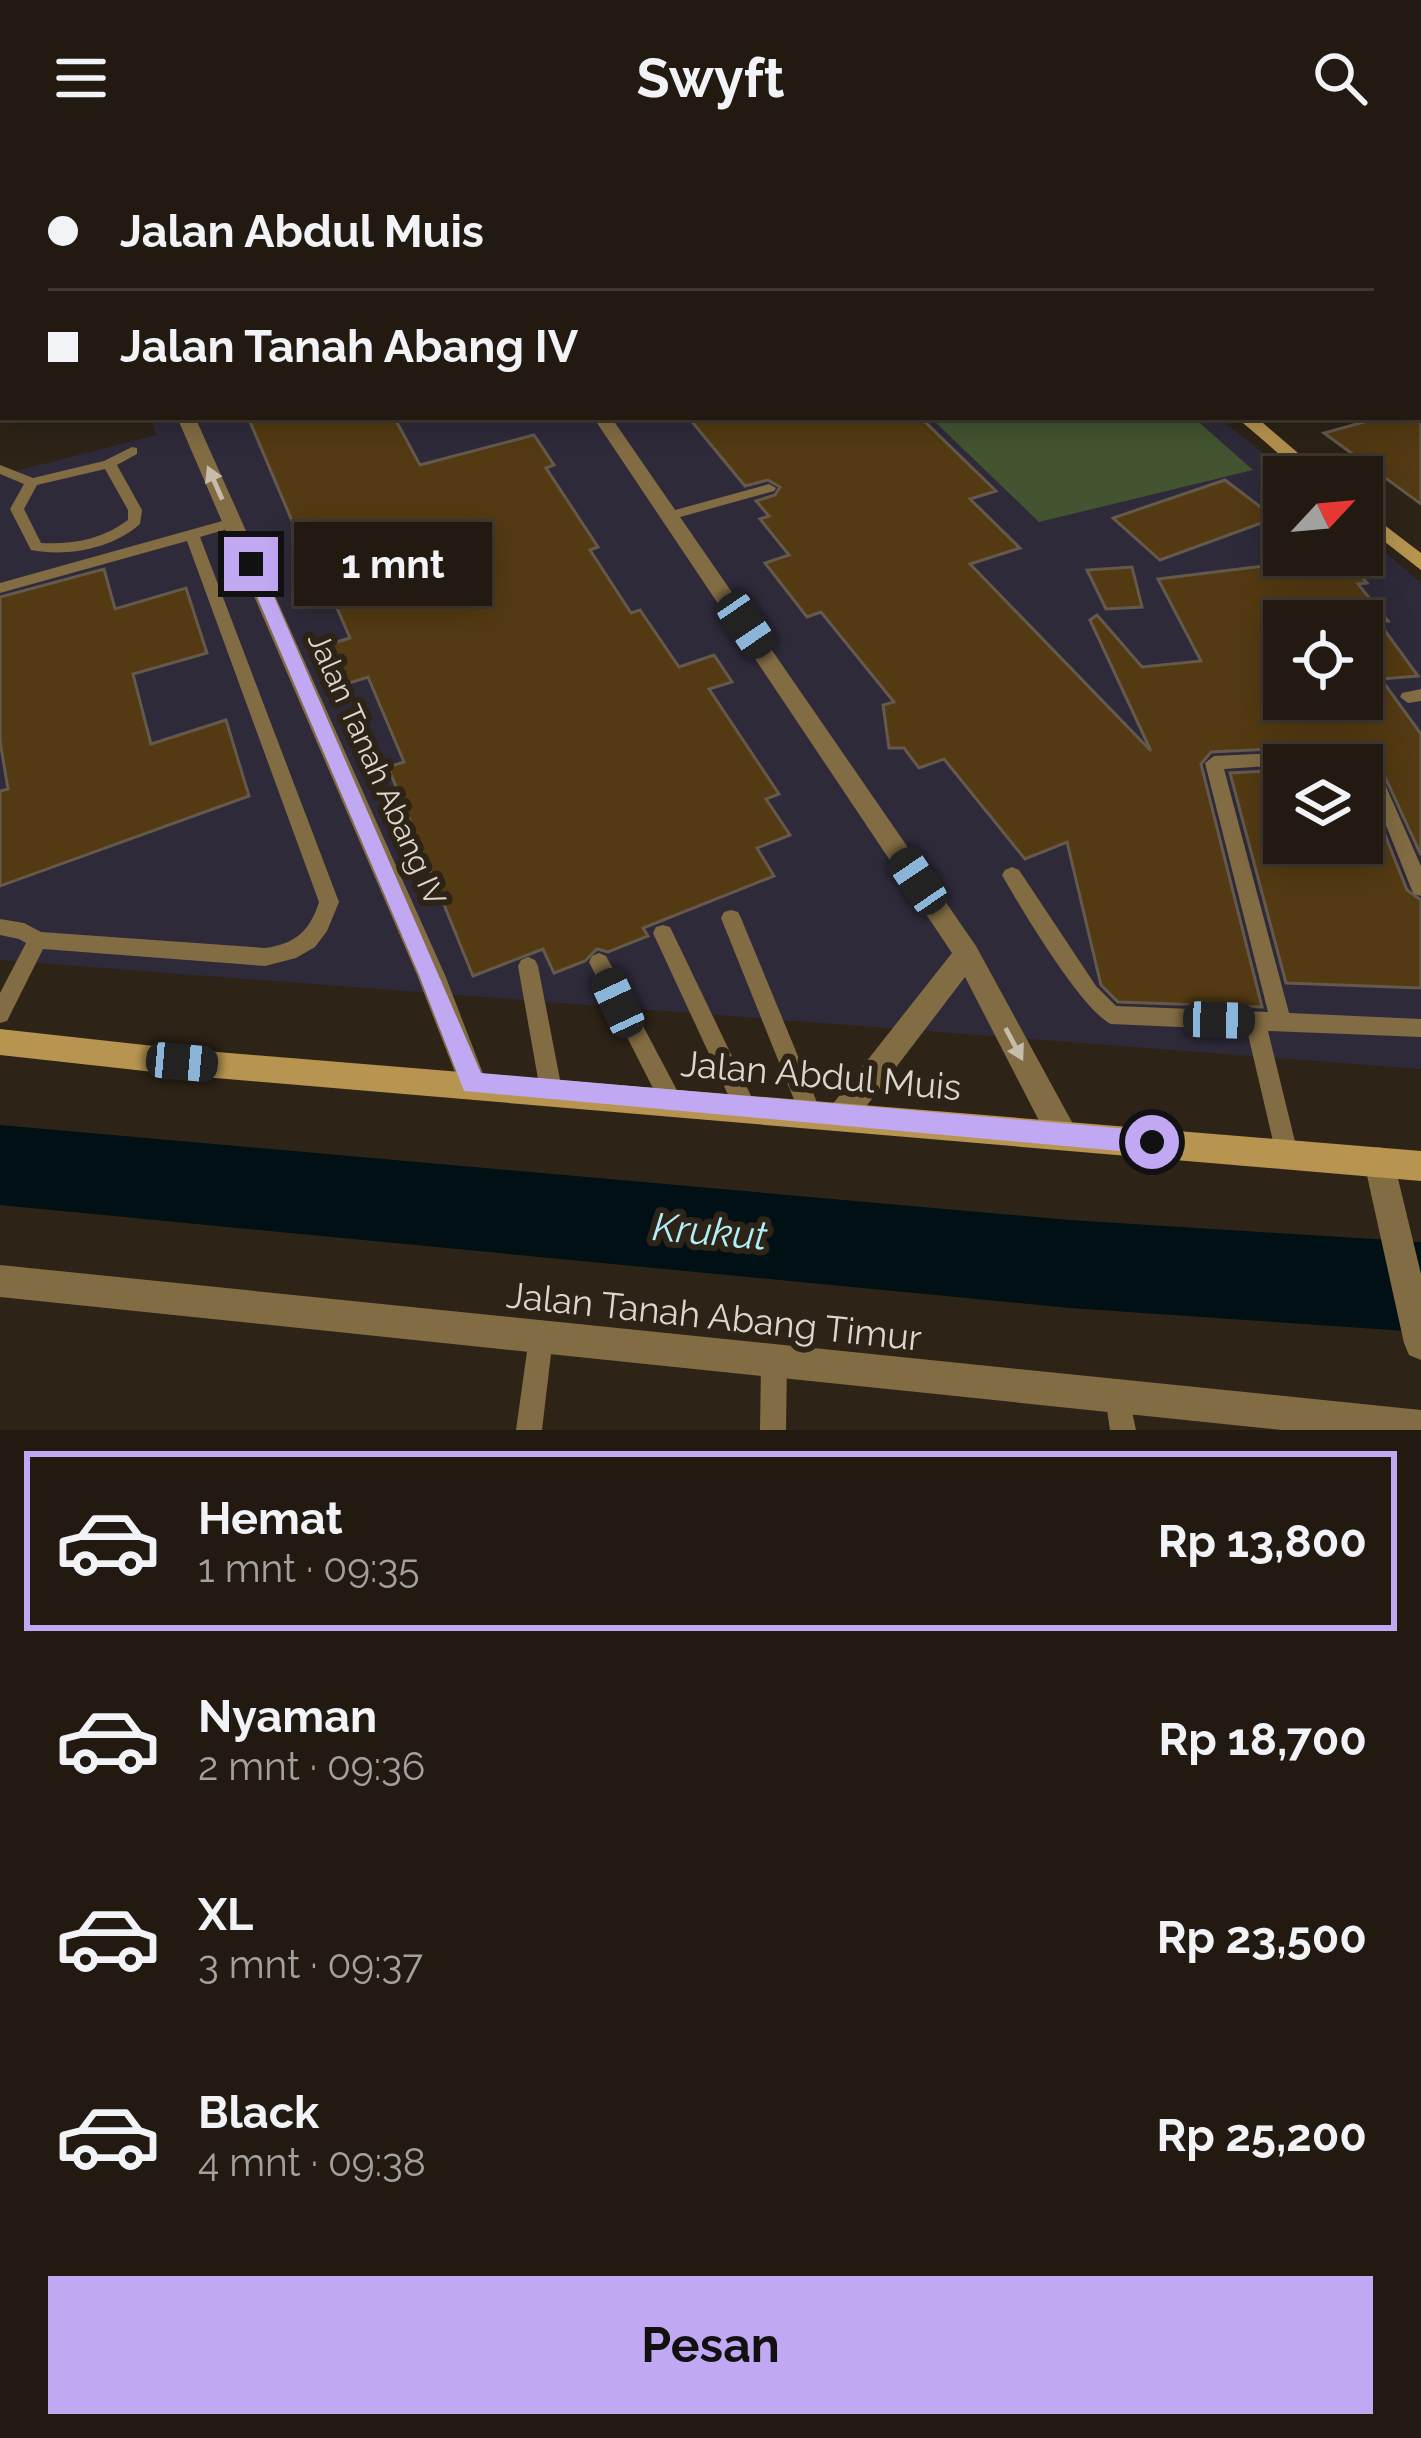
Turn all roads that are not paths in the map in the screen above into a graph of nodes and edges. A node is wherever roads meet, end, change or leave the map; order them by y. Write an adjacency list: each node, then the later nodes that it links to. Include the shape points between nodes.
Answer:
1 (187, 420): 11 (street, Jalan Tanah Abang IV, one-way to 1)
2 (604, 420): 10 (street)
3 (1249, 420): 5 (main road)
4 (132, 451): 6 (lane)
5 (1292, 456)
6 (109, 464): 8 (lane); 8 (lane, via 135,521 126,532 63,548 36,547 17,509)
7 (0, 469): 8 (lane)
8 (32, 482)
9 (769, 488): 10 (lane)
10 (673, 515): 22 (street)
11 (233, 524): 13 (lane); 30 (street, Jalan Tanah Abang IV)
12 (1383, 532): 14 (main road)
13 (192, 534): 15 (lane); 21 (lane, via 328,902 322,926 290,954 265,957)
14 (1421, 564)
15 (0, 588)
16 (1012, 875): 26 (lane, via 1111,1015)
17 (1421, 888): 27 (lane, via 1367,762 1214,763)
18 (731, 918): 34 (lane)
19 (0, 927): 21 (lane)
20 (663, 933): 33 (lane)
21 (37, 940): 25 (lane)
22 (967, 954): 35 (street); 36 (street, one-way to 36)
23 (599, 962): 32 (lane)
24 (528, 966): 31 (lane)
25 (0, 1014)
26 (1255, 1021): 27 (lane); 37 (lane)
27 (1281, 1023): 28 (lane)
28 (1421, 1028)
29 (0, 1042): 30 (main road, Jalan Abdul Muis)
30 (473, 1084): 31 (main road, Jalan Abdul Muis)
31 (550, 1090): 32 (main road, Jalan Abdul Muis)
32 (670, 1101): 33 (main road, Jalan Abdul Muis)
33 (745, 1107): 34 (main road, Jalan Abdul Muis)
34 (810, 1112): 35 (main road, Jalan Abdul Muis)
35 (842, 1115): 36 (main road, Jalan Abdul Muis)
36 (1062, 1134): 37 (main road, Jalan Abdul Muis)
37 (1287, 1154): 38 (main road, Jalan Abdul Muis)
38 (1379, 1162): 39 (main road, Jalan Abdul Muis); 42 (street)
39 (1421, 1166)
40 (0, 1281): 41 (street, Jalan Tanah Abang Timur)
41 (541, 1337): 43 (street, Jalan Tanah Abang Timur); 46 (lane)
42 (1421, 1343)
43 (774, 1361): 44 (street, Jalan Tanah Abang Timur); 47 (lane)
44 (1120, 1414): 45 (street, Jalan Tanah Abang Timur)
45 (1421, 1427)
46 (529, 1430)
47 (773, 1430)

